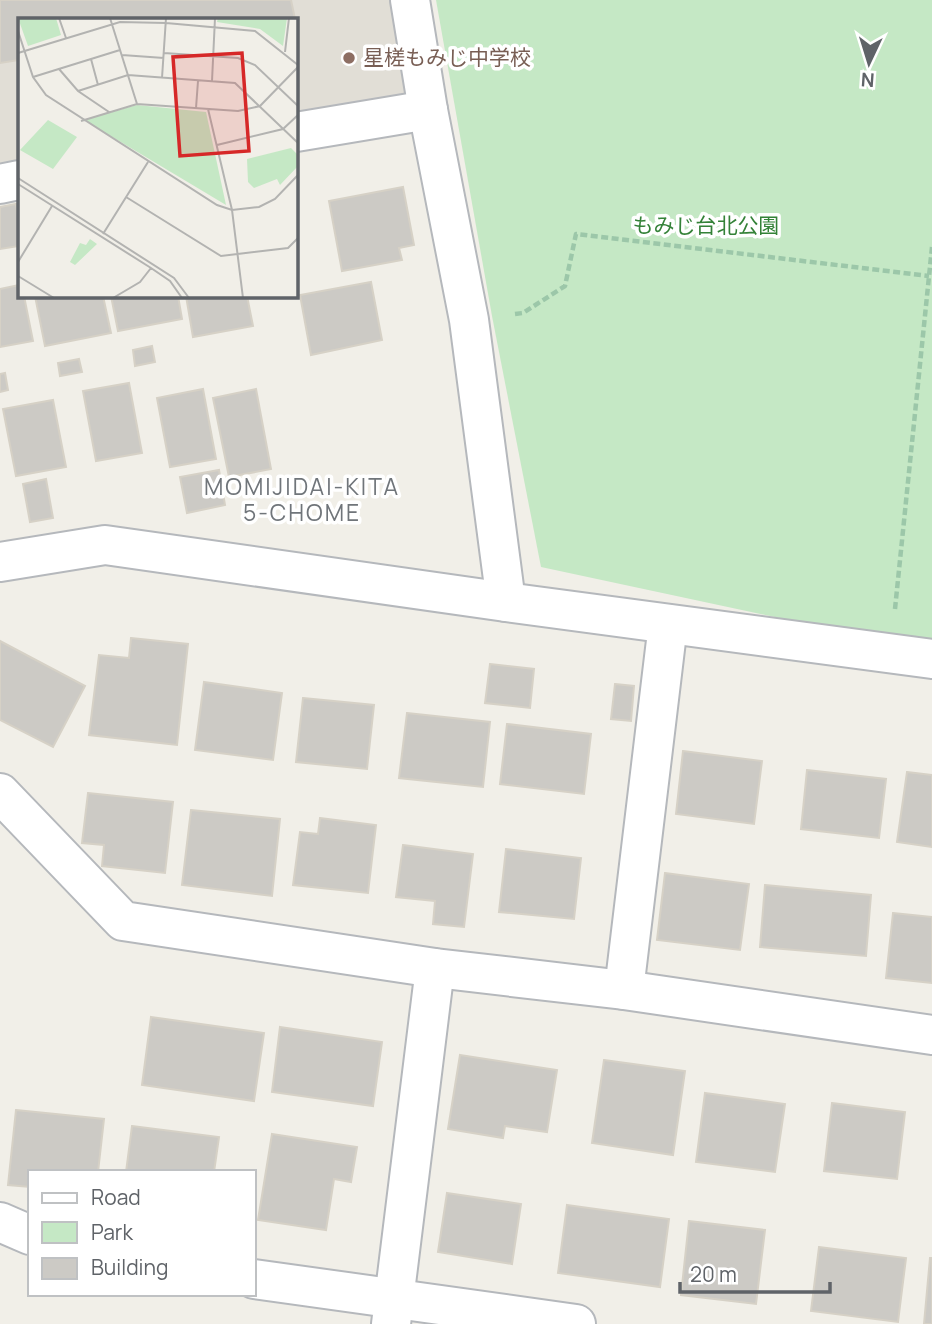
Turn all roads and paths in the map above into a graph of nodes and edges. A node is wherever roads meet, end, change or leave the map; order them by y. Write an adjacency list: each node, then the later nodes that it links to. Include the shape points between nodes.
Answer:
1 (410, 0): 2 (street)
2 (428, 110): 3 (street); 8 (street)
3 (298, 132)
4 (18, 180): 5 (street)
5 (0, 184)
6 (932, 247): 7 (path)
7 (929, 275): 8 (path, via 576,234 565,286 523,313); 11 (path)
8 (469, 320): 10 (street)
9 (0, 562): 10 (street, via 104,545)
10 (506, 602): 12 (street)
11 (895, 614)
12 (668, 624): 13 (street); 16 (street)
13 (932, 659)
14 (0, 793): 15 (street, via 123,921)
15 (435, 968): 16 (street); 21 (street)
16 (624, 990): 17 (street)
17 (932, 1035)
18 (0, 1222): 19 (street)
19 (28, 1234)
20 (256, 1279): 21 (street)
21 (393, 1312): 22 (street)
22 (576, 1324)

